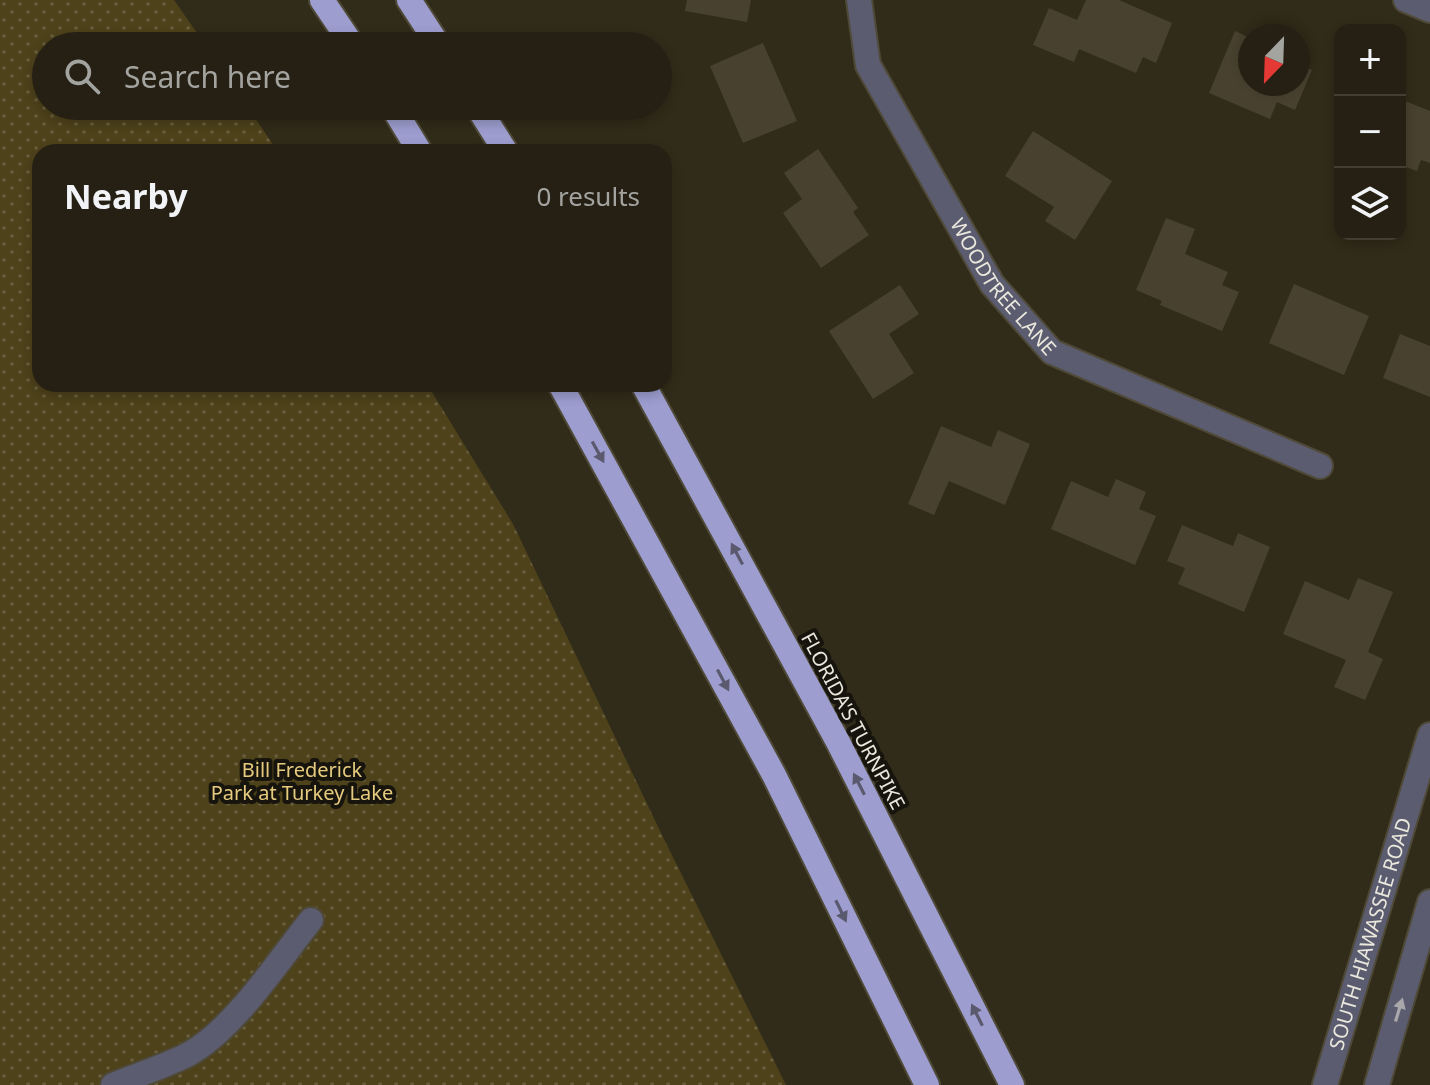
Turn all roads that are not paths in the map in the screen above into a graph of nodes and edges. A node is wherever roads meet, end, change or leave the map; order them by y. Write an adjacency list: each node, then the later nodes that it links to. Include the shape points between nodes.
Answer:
1 (322, 0): 6 (highway)
2 (409, 0): 7 (highway)
3 (859, 0): 14 (street, WOODTREE LANE, via 868,65 992,284 1052,352)
4 (1406, 0): 5 (street)
5 (1430, 10)
6 (344, 32)
7 (430, 32)
8 (401, 120): 10 (highway)
9 (486, 120): 11 (highway)
10 (415, 144)
11 (501, 144)
12 (564, 392): 19 (highway, one-way to 19, via 774,775)
13 (647, 392): 20 (highway, FLORIDA'S TURNPIKE, one-way to 13, via 838,742)
14 (1320, 466)
15 (1430, 735): 21 (street, SOUTH HIAWASSEE ROAD)
16 (1430, 902): 22 (street, one-way to 16)
17 (311, 920): 18 (street, via 217,1032 188,1054)
18 (113, 1085)
19 (927, 1085)
20 (1012, 1085)
21 (1325, 1085)
22 (1377, 1085)

